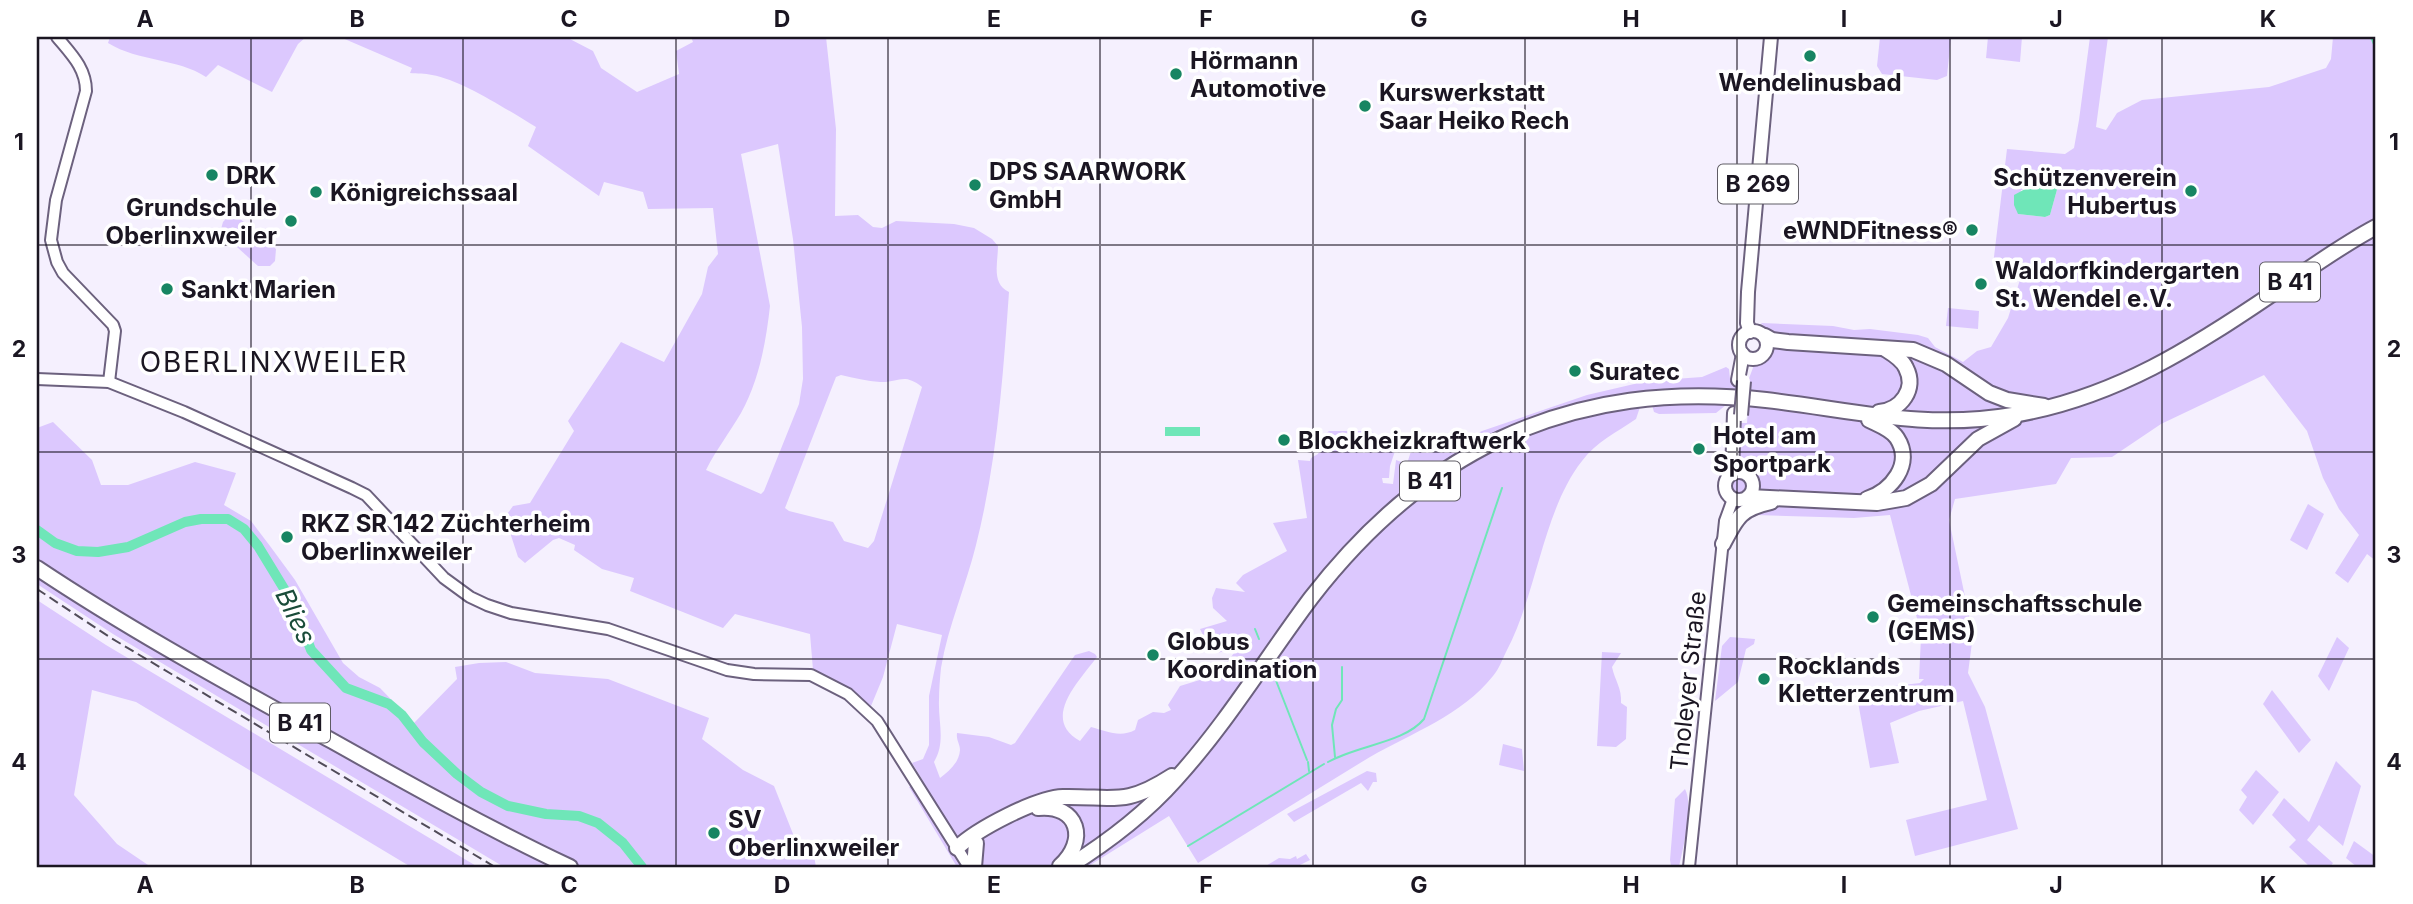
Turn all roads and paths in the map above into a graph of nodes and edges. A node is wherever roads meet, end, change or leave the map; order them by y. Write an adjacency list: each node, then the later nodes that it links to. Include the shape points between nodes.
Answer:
1 (57, 37): 8 (main road, via 80,66 86,91 56,200 51,240 63,273 113,325)
2 (1771, 37): 4 (main road, B 269, via 1748,292)
3 (2376, 227): 9 (highway, B 41, via 2163,364 2106,390)
4 (1749, 331): 6 (main road, via 1759,332); 6 (main road, B 269, via 1740,341)
5 (1882, 348): 6 (highway, via 1788,342); 9 (highway, via 1913,349 1946,364 1989,393); 11 (highway, via 1906,368 1907,394 1894,410)
6 (1757, 350): 12 (main road, B 269, via 1741,380)
7 (37, 379): 8 (main road)
8 (109, 382): 21 (main road, via 366,495 444,578 486,605 608,629 727,670 817,677 848,694 869,712)
9 (2052, 407): 10 (highway, B 41)
10 (2024, 413): 11 (highway, B 41, via 1929,421); 16 (highway, via 1978,439 1919,492 1893,501)
11 (1856, 414): 16 (highway, via 1892,433 1903,455 1895,481); 19 (highway, B 41, via 1766,400 1671,396 1574,412 1499,440 1434,477 1372,528 1312,598)
12 (1737, 473): 13 (main road, via 1751,478); 14 (main road, B 269, via 1726,481 1725,489)
13 (1751, 492): 14 (main road, via 1741,501); 15 (highway)
14 (1733, 499): 17 (main road, Tholeyer Straße)
15 (1787, 499): 16 (highway); 17 (highway, via 1744,511)
16 (1862, 501)
17 (1723, 544): 26 (main road, Tholeyer Straße)
18 (37, 568): 22 (highway, B 41, via 212,674 477,821)
19 (1201, 750): 21 (highway, via 1174,775 1144,792 1123,798 1063,797 1039,802 967,838); 25 (highway, B 41, via 1138,818)
20 (976, 844): 21 (highway); 23 (highway); 24 (highway, via 1036,808 1058,808 1072,819 1076,839 1070,857)
21 (958, 849): 23 (main road)
22 (570, 867)
23 (971, 867)
24 (1059, 867)
25 (1068, 867)
26 (1689, 867)

